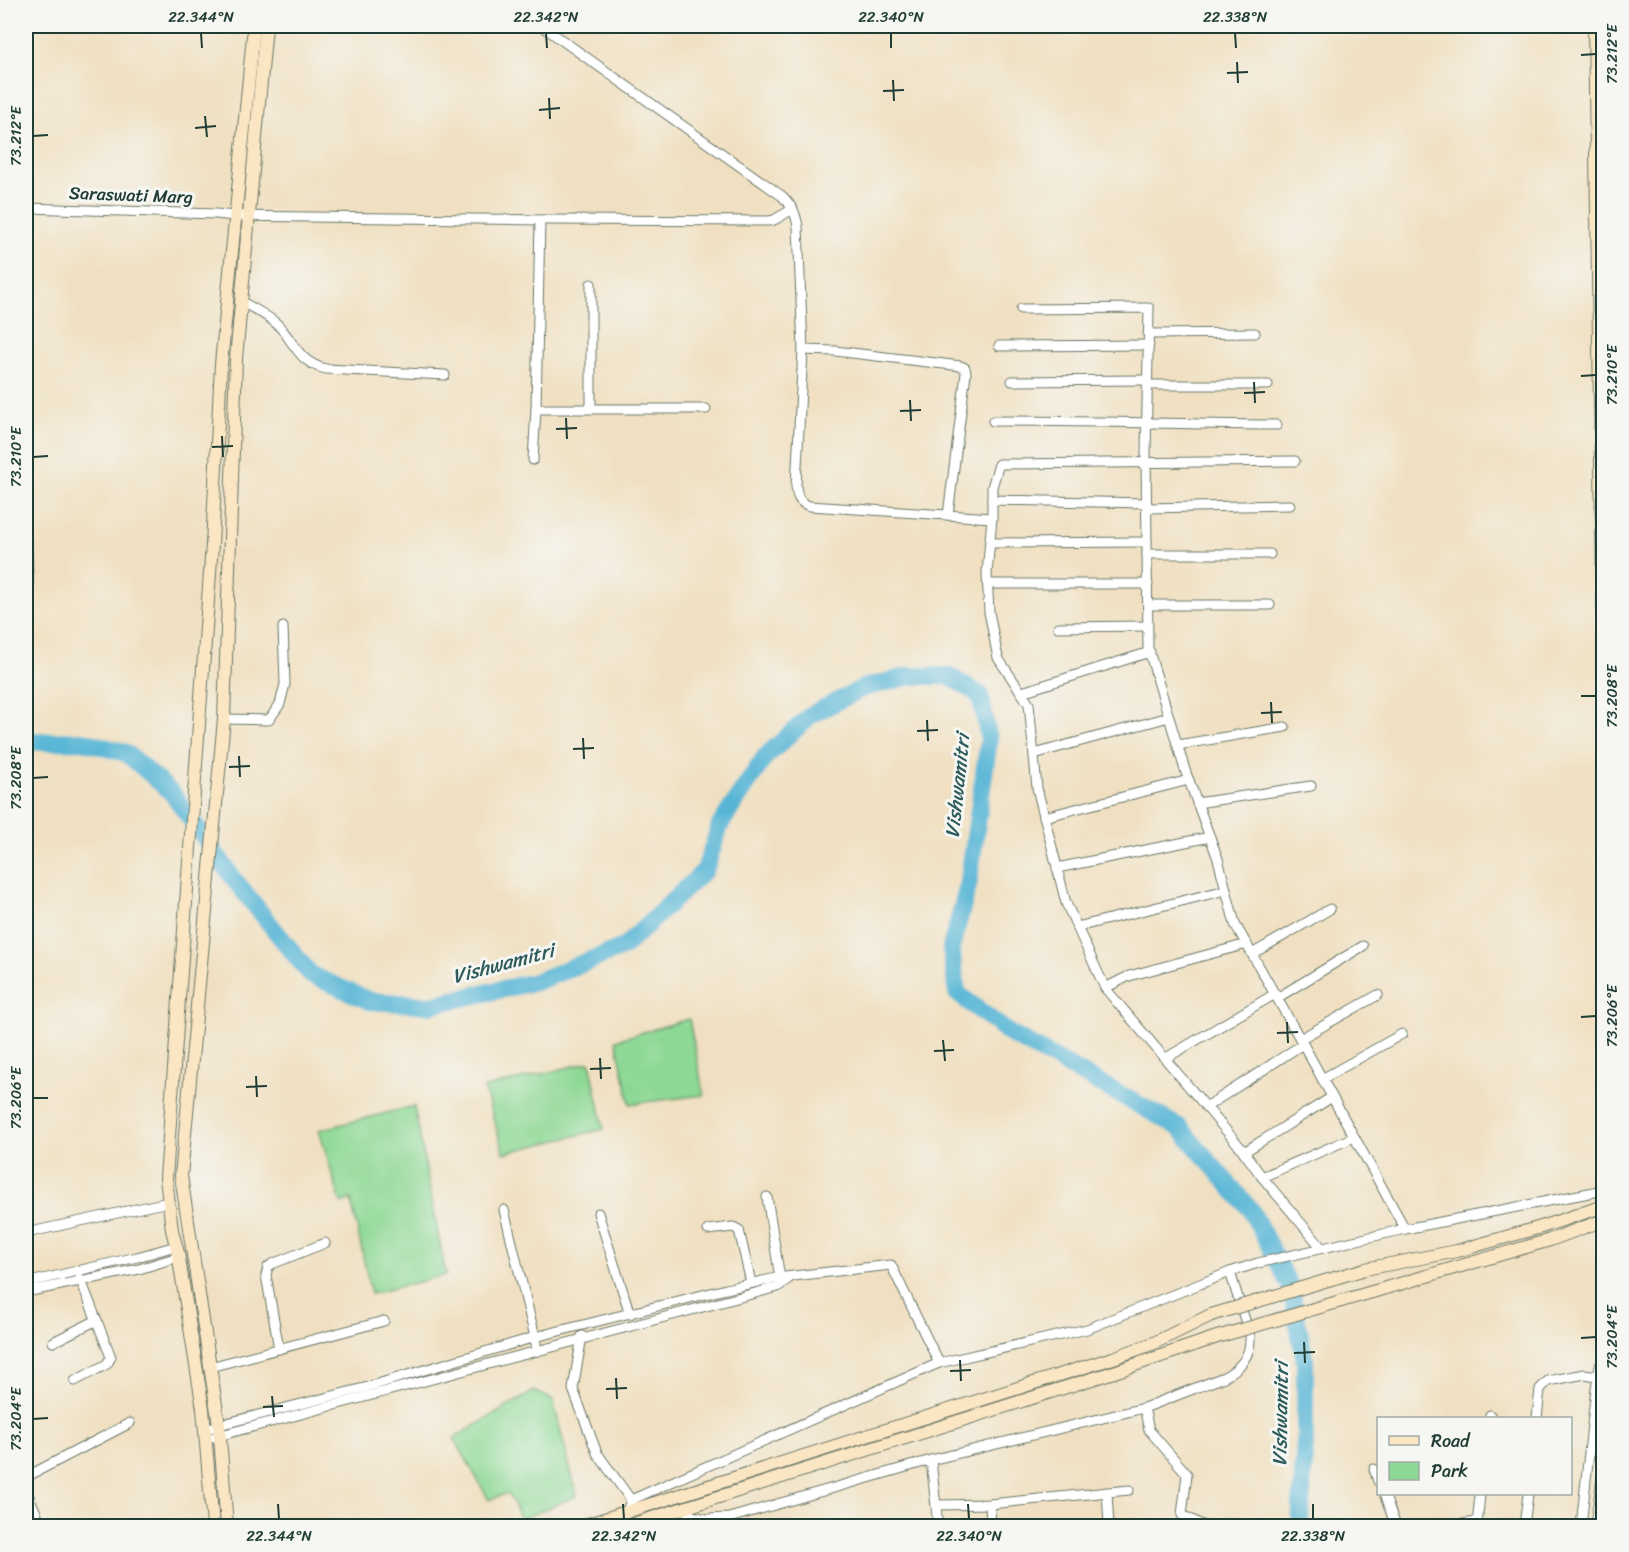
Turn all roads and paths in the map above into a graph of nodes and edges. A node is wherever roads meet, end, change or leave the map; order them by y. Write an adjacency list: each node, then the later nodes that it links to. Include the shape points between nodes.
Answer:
1 (254, 26): 8 (main road)
2 (266, 26): 9 (main road)
3 (542, 26): 7 (street, via 782,196)
4 (1594, 26): 5 (main road)
5 (1600, 113): 51 (main road)
6 (26, 208): 8 (street, Saraswati Marg)
7 (793, 209): 10 (street, Saraswati Marg, via 769,221); 18 (street, via 798,227)
8 (234, 216): 9 (street, Saraswati Marg); 70 (main road)
9 (249, 216): 10 (street, Saraswati Marg); 12 (main road)
10 (540, 220): 24 (street)
11 (591, 284): 23 (street)
12 (241, 301): 19 (street, via 279,326 306,361 316,367); 54 (main road)
13 (1022, 309): 15 (street, via 1149,308)
14 (1255, 333): 15 (street)
15 (1149, 334): 16 (street)
16 (1149, 345): 17 (street); 21 (street)
17 (999, 346)
18 (803, 350): 35 (street, via 796,486 799,500 816,506); 35 (street, via 965,368)
19 (445, 375)
20 (1012, 381): 21 (street)
21 (1148, 382): 22 (street); 27 (street)
22 (1268, 385)
23 (591, 408): 24 (street); 25 (street)
24 (536, 409): 29 (street)
25 (706, 409)
26 (993, 421): 27 (street)
27 (1147, 423): 28 (street); 30 (street)
28 (1277, 425)
29 (533, 460)
30 (1147, 461): 31 (street); 32 (street, via 999,464); 33 (street)
31 (1295, 461)
32 (992, 500): 33 (street); 36 (street)
33 (1147, 505): 34 (street); 38 (street)
34 (1290, 505)
35 (948, 515): 36 (street)
36 (992, 518): 39 (street)
37 (26, 542): 44 (street)
38 (1147, 542): 39 (street); 40 (street)
39 (991, 543): 42 (street)
40 (1147, 554): 41 (street); 43 (street)
41 (1270, 554)
42 (988, 584): 43 (street); 52 (street, via 998,658)
43 (1148, 584): 45 (street)
44 (29, 603)
45 (1148, 605): 46 (street); 47 (street)
46 (1270, 605)
47 (1147, 626): 49 (street); 50 (street)
48 (283, 627): 54 (street, via 285,684 280,704 269,720)
49 (1058, 627)
50 (1150, 652): 52 (street); 53 (street)
51 (1604, 652)
52 (1022, 692): 57 (street, via 1029,704)
53 (1169, 717): 56 (street); 57 (street)
54 (224, 719): 71 (main road)
55 (1285, 727): 56 (street)
56 (1178, 745): 58 (street)
57 (1034, 754): 61 (street)
58 (1189, 780): 60 (street); 61 (street)
59 (1311, 786): 60 (street)
60 (1197, 803): 62 (street)
61 (1044, 817): 63 (street)
62 (1210, 837): 63 (street); 64 (street)
63 (1057, 868): 66 (street)
64 (1226, 890): 66 (street); 67 (street, via 1235,924)
65 (1330, 909): 69 (street)
66 (1077, 927): 72 (street)
67 (1247, 944): 69 (street); 72 (street, via 1129,976)
68 (1363, 946): 74 (street)
69 (1252, 954): 74 (street)
70 (180, 981): 71 (main road); 86 (main road, via 166,1178)
71 (199, 984): 97 (main road, via 181,1176)
72 (1105, 988): 77 (street)
73 (1378, 995): 76 (street)
74 (1276, 996): 76 (street); 77 (street)
75 (1402, 1034): 78 (street)
76 (1302, 1042): 78 (street); 80 (street)
77 (1166, 1058): 80 (street)
78 (1322, 1079): 79 (street)
79 (1332, 1097): 81 (street); 82 (street)
80 (1206, 1107): 82 (street)
81 (1354, 1137): 83 (street); 91 (street)
82 (1244, 1152): 83 (street)
83 (1262, 1177): 95 (street)
84 (1604, 1190): 91 (street)
85 (767, 1197): 101 (street)
86 (168, 1202): 93 (street); 96 (main road)
87 (1604, 1208): 140 (main road, bridge, via 1456,1251 1365,1269 1211,1315 1113,1358)
88 (504, 1210): 110 (street)
89 (598, 1213): 106 (street)
90 (1604, 1221): 142 (main road, bridge, via 1217,1337)
91 (1404, 1229): 95 (street)
92 (708, 1230): 104 (street, via 739,1230)
93 (26, 1233)
94 (325, 1243): 113 (street, via 266,1270)
95 (1319, 1249): 99 (street)
96 (178, 1254): 97 (main road); 98 (street, via 137,1257); 102 (street, via 139,1269); 127 (main road)
97 (193, 1256): 117 (main road)
98 (78, 1272): 102 (street); 103 (street)
99 (1230, 1272): 115 (street, via 1087,1329); 123 (street, via 1250,1336 1244,1361 1224,1377)
100 (791, 1277): 101 (street); 111 (street, via 778,1287); 115 (street, via 891,1265)
101 (780, 1278): 104 (street)
102 (81, 1282): 105 (street); 107 (street)
103 (26, 1283)
104 (751, 1283): 106 (street)
105 (26, 1292)
106 (630, 1314): 109 (street)
107 (97, 1320): 112 (street); 121 (street, via 111,1353 110,1361)
108 (384, 1321): 113 (street)
109 (583, 1326): 110 (street); 111 (street)
110 (535, 1337): 114 (street); 118 (street)
111 (582, 1339): 114 (street); 140 (street, via 573,1389 597,1453)
112 (53, 1342)
113 (279, 1349): 117 (street)
114 (537, 1351): 120 (street)
115 (939, 1362): 140 (street)
116 (1604, 1362): 119 (street, via 1600,1366)
117 (210, 1367): 126 (main road)
118 (427, 1369): 120 (street); 122 (street)
119 (1601, 1376): 124 (street, via 1585,1374 1548,1381 1540,1389); 156 (street)
120 (430, 1380): 122 (street)
121 (75, 1381)
122 (366, 1393): 126 (street)
123 (1144, 1408): 128 (street); 152 (street, via 1149,1430 1187,1474 1182,1515)
124 (1537, 1417)
125 (130, 1422): 131 (street)
126 (220, 1430): 127 (street); 146 (main road)
127 (205, 1435): 145 (main road)
128 (931, 1460): 141 (street); 142 (street, via 729,1518 692,1516)
129 (1604, 1464): 157 (street)
130 (1374, 1469): 132 (street)
131 (26, 1477)
132 (1377, 1477)
133 (26, 1490): 144 (street)
134 (1129, 1490): 135 (street)
135 (1107, 1492): 139 (street); 151 (street)
136 (1383, 1495): 153 (street)
137 (1480, 1495): 143 (street)
138 (1528, 1495): 155 (street)
139 (990, 1504): 141 (street); 150 (street)
140 (629, 1505): 147 (main road)
141 (937, 1505): 149 (street)
142 (684, 1509): 148 (main road)
143 (1477, 1524): 154 (street)
144 (40, 1526)
145 (213, 1527)
146 (227, 1527)
147 (582, 1527)
148 (627, 1527)
149 (938, 1527)
150 (991, 1527)
151 (1109, 1527)
152 (1204, 1527)
153 (1396, 1527)
154 (1448, 1527)
155 (1524, 1527)
156 (1581, 1527)
157 (1595, 1527)

